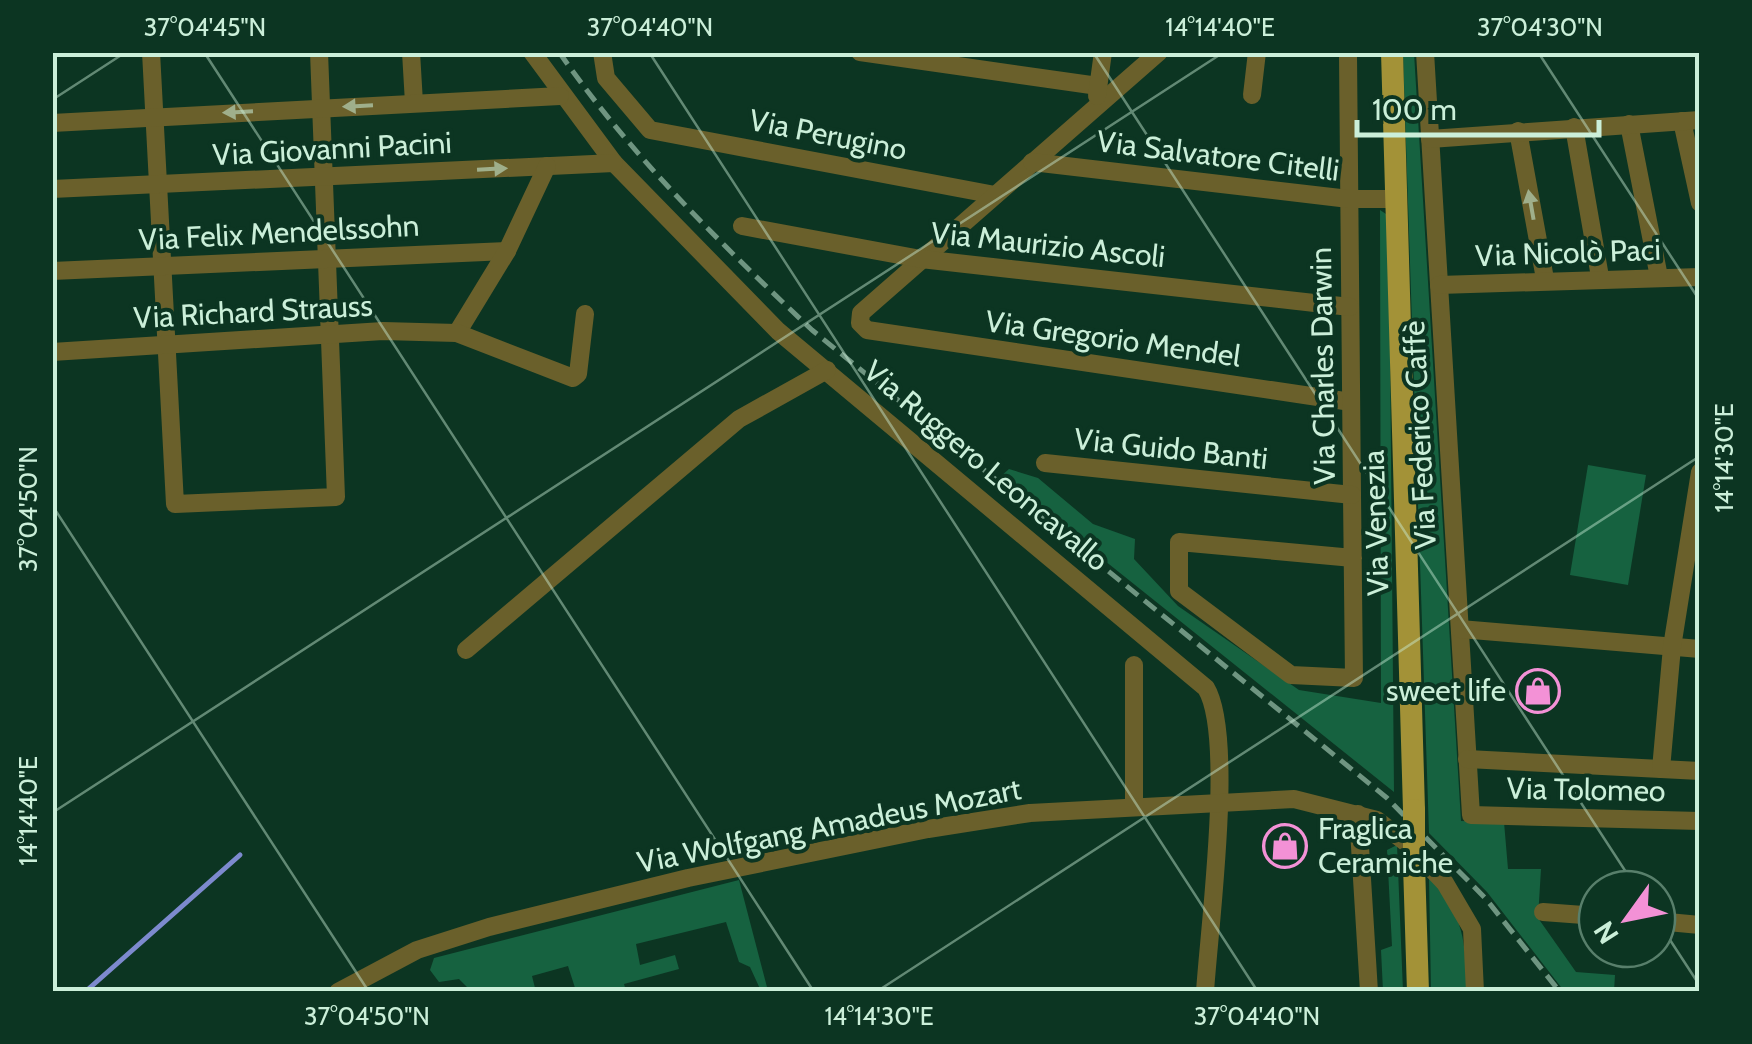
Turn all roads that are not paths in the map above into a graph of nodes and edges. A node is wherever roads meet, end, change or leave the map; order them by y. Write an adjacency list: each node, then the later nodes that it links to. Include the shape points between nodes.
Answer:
1 (151, 52): 20 (street)
2 (320, 52): 18 (street)
3 (412, 52): 17 (street)
4 (532, 52): 16 (street, Via Ruggero Leoncavallo)
5 (602, 52): 33 (street, Via Perugino, via 606,78 650,130)
6 (860, 52): 14 (street)
7 (1104, 52): 14 (street)
8 (1159, 52): 19 (street)
9 (1257, 52): 15 (street)
10 (1327, 52): 13 (street)
11 (1392, 52): 34 (main road, Via Venezia)
12 (1424, 52): 26 (street, Via Federico Caffè)
13 (1348, 54): 35 (street, Via Charles Darwin)
14 (1098, 86): 19 (street)
15 (1252, 95)
16 (560, 96): 17 (street); 28 (street, Via Ruggero Leoncavallo)
17 (414, 104): 18 (street, one-way to 18)
18 (322, 108): 20 (street, one-way to 20); 30 (street)
19 (1095, 108): 27 (street)
20 (154, 116): 22 (street); 31 (street)
21 (1691, 121): 23 (street); 36 (street)
22 (52, 123)
23 (1629, 124): 24 (street); 44 (street)
24 (1574, 126): 25 (street); 43 (street)
25 (1518, 131): 26 (street); 46 (street, one-way to 25)
26 (1430, 139): 47 (street, Via Federico Caffè)
27 (1032, 162): 33 (street); 35 (street, Via Salvatore Citelli)
28 (614, 163): 29 (street, Via Giovanni Pacini); 54 (street, Via Ruggero Leoncavallo, via 778,331)
29 (546, 166): 30 (street, Via Giovanni Pacini, one-way to 29); 38 (street)
30 (324, 177): 31 (street, Via Giovanni Pacini); 39 (street)
31 (158, 185): 32 (street, Via Giovanni Pacini); 41 (street)
32 (52, 189)
33 (995, 194): 40 (street)
34 (1398, 199): 35 (street, Via Salvatore Citelli); 78 (main road, Via Venezia, bridge)
35 (1349, 200): 48 (street, Via Charles Darwin)
36 (1700, 203)
37 (742, 226): 40 (street, Via Maurizio Ascoli)
38 (507, 250): 39 (street, Via Felix Mendelssohn); 50 (street)
39 (328, 258): 41 (street, Via Felix Mendelssohn); 51 (street)
40 (921, 259): 48 (street, Via Maurizio Ascoli); 55 (street, Via Gregorio Mendel, via 861,313 867,330)
41 (164, 266): 42 (street, Via Felix Mendelssohn); 52 (street)
42 (52, 271)
43 (1600, 277): 44 (street, Via Nicolò Paci); 46 (street, Via Nicolò Paci)
44 (1659, 277): 45 (street, Via Nicolò Paci)
45 (1700, 277)
46 (1544, 279): 47 (street, Via Nicolò Paci)
47 (1439, 285): 60 (street, Via Federico Caffè)
48 (1350, 306): 55 (street, Via Charles Darwin)
49 (585, 314): 50 (street, Via Richard Strauss, via 573,378)
50 (457, 332): 51 (street, Via Richard Strauss)
51 (330, 334): 52 (street, Via Richard Strauss); 52 (street, via 336,497 176,504)
52 (168, 344): 53 (street, Via Richard Strauss)
53 (52, 352)
54 (827, 370): 62 (street, via 739,419); 68 (street, Via Ruggero Leoncavallo, via 1206,688 1216,705)
55 (1351, 402): 58 (street, Via Charles Darwin)
56 (1045, 463): 58 (street, Via Guido Banti)
57 (1700, 472): 61 (street)
58 (1352, 496): 59 (street, Via Charles Darwin)
59 (1353, 558): 59 (street, Via Charles Darwin, via 1179,542 1179,591 1291,675 1354,678)
60 (1460, 629): 61 (street); 65 (street, Via Federico Caffè)
61 (1672, 647): 63 (street); 66 (street)
62 (466, 650)
63 (1700, 650)
64 (1134, 666): 69 (street)
65 (1468, 759): 66 (street); 71 (street, Via Federico Caffè)
66 (1661, 770): 67 (street)
67 (1700, 772)
68 (1218, 802): 69 (street, Via Wolfgang Amadeus Mozart); 70 (street, Via Wolfgang Amadeus Mozart, via 1294,799); 76 (street, Via Ruggero Leoncavallo)
69 (1134, 808): 75 (street, Via Wolfgang Amadeus Mozart, via 1030,813 928,829 688,878 416,950)
70 (1358, 814): 77 (street); 79 (street, Via Wolfgang Amadeus Mozart, via 1409,845 1460,906 1472,930)
71 (1471, 815): 72 (street, Via Tolomeo)
72 (1700, 820)
73 (1543, 912): 74 (street)
74 (1577, 915)
75 (338, 992)
76 (1205, 992)
77 (1369, 992)
78 (1418, 992)
79 (1475, 992)

